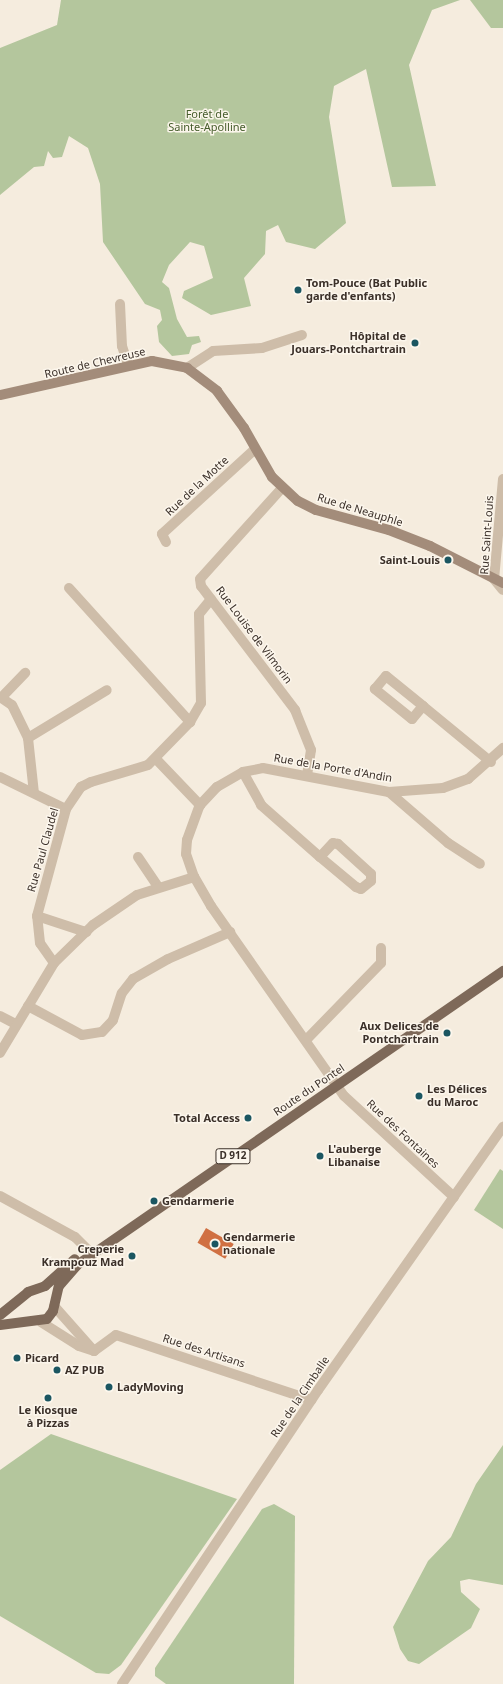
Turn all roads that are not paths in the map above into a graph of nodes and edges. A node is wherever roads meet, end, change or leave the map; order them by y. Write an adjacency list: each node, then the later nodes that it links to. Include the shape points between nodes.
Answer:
1 (120, 304): 3 (street, via 122,346)
2 (302, 335): 4 (street, via 262,348 213,351)
3 (128, 365): 4 (street, Route de Chevreuse, via 152,361); 5 (street, Route de Chevreuse)
4 (190, 370): 6 (street, Rue de Neauphle, via 217,391)
5 (0, 395)
6 (254, 450): 8 (street, Rue de Neauphle); 9 (street, Rue de la Motte, via 162,534)
7 (503, 479): 10 (street, Rue Saint-Louis)
8 (282, 488): 10 (street, Rue de Neauphle, via 316,510 410,538); 13 (street, Rue Louise de Vilmorin, via 203,574 201,586)
9 (166, 542)
10 (498, 581): 12 (street, Rue Saint-Louis)
11 (69, 588): 18 (street)
12 (503, 590)
13 (212, 599): 18 (street, Rue Paul Claudel, via 199,614 201,703); 24 (street, Rue Louise de Vilmorin, via 295,710 311,750)
14 (25, 673): 16 (street)
15 (106, 690): 19 (street)
16 (0, 698): 19 (street, via 12,705)
17 (423, 706): 17 (street, via 386,676 375,690 412,719); 22 (street)
18 (190, 722): 21 (street, Rue Paul Claudel)
19 (28, 738): 27 (street)
20 (503, 748): 22 (street, Rue de la Porte d'Andin)
21 (156, 759): 28 (street); 29 (street, Rue Paul Claudel, via 139,769 86,785)
22 (491, 762): 26 (street, Rue de la Porte d'Andin, via 468,779 443,788)
23 (242, 772): 24 (street, Rue de la Porte d'Andin, via 263,768); 28 (street, Rue de la Porte d'Andin, via 217,787); 31 (street, via 261,805)
24 (307, 775): 26 (street, Rue de la Porte d'Andin)
25 (0, 777): 27 (street)
26 (389, 792): 32 (street, via 452,846)
27 (34, 793): 29 (street)
28 (200, 805): 33 (street, Rue de la Porte d'Andin, via 187,840 186,854)
29 (66, 809): 35 (street, Rue Paul Claudel)
30 (138, 857): 34 (street)
31 (320, 857): 31 (street, via 356,887 361,889 371,881 371,874 338,844 333,843)
32 (480, 864)
33 (194, 877): 34 (street); 37 (street, Rue de la Porte d'Andin)
34 (158, 887): 36 (street, via 114,909)
35 (37, 916): 36 (street); 39 (street, Rue Paul Claudel, via 40,943)
36 (86, 932): 39 (street)
37 (230, 932): 41 (street, via 168,959 133,979 122,993 113,1020 102,1032 82,1035); 44 (street, Rue de la Porte d'Andin)
38 (381, 948): 44 (street, via 381,963)
39 (54, 962): 41 (street)
40 (503, 971): 46 (main road, Route du Pontel / D 912)
41 (28, 1006): 43 (street)
42 (0, 1016): 43 (street)
43 (16, 1024): 45 (street)
44 (306, 1039): 46 (street, Rue de la Porte d'Andin)
45 (0, 1054)
46 (338, 1086): 49 (street, Rue des Fontaines, via 344,1096); 50 (main road, Route du Pontel / D 912)
47 (503, 1127): 49 (street, Rue de la Cimballe)
48 (0, 1196): 51 (street, via 75,1237)
49 (454, 1197): 60 (street, Rue de la Cimballe)
50 (128, 1228): 51 (main road, Route du Pontel / D 912); 54 (main road, Route du Pontel / D 912, via 68,1273)
51 (88, 1250): 52 (main road, Route du Pontel / D 912, via 45,1286)
52 (35, 1290): 53 (main road, Route du Pontel); 54 (main road, via 45,1291)
53 (25, 1296): 55 (main road, Route du Pontel); 56 (main road, via 21,1308)
54 (54, 1304): 57 (main road, Route du Pontel, via 51,1316); 59 (street)
55 (0, 1315)
56 (30, 1320): 57 (main road); 58 (main road)
57 (41, 1322): 59 (street, via 79,1346)
58 (0, 1325)
59 (94, 1351): 60 (street, Rue des Artisans, via 116,1335)
60 (311, 1400): 61 (street, Rue de la Cimballe)
61 (122, 1684)

